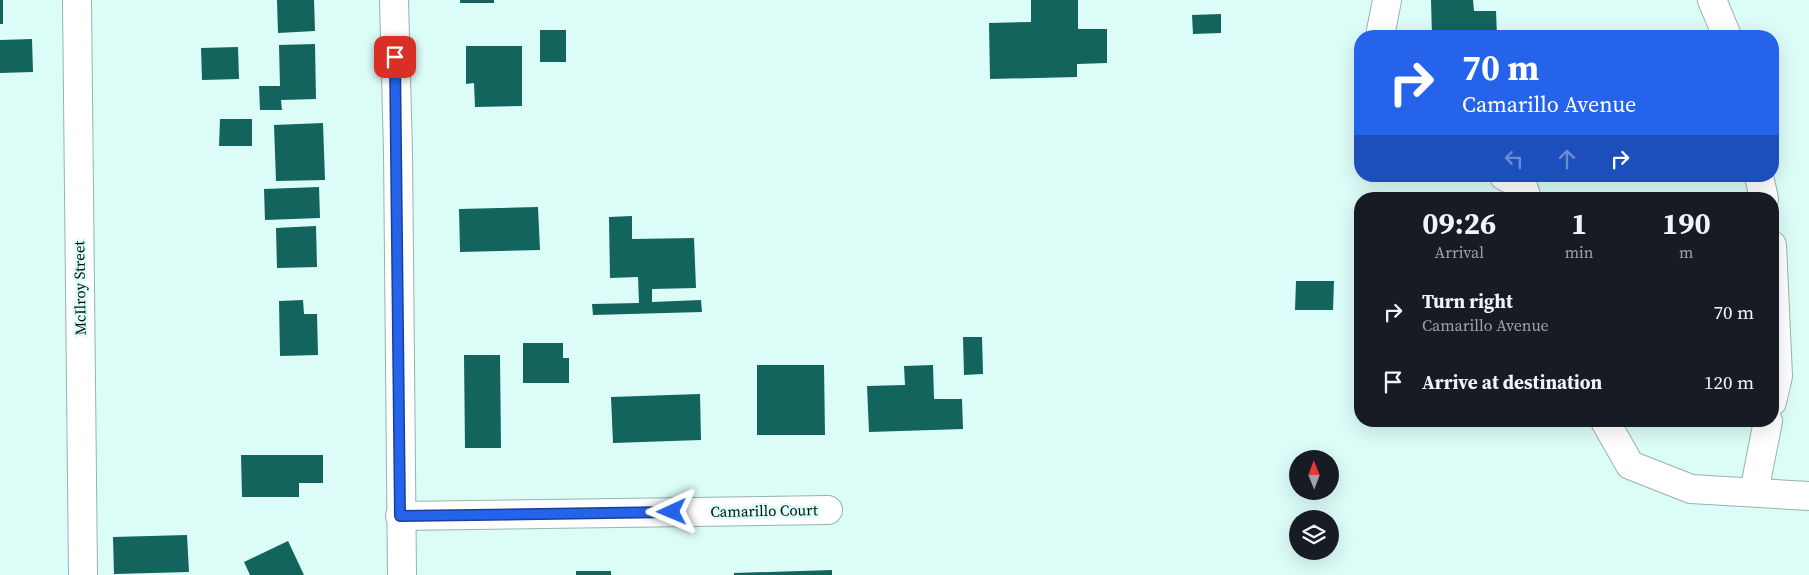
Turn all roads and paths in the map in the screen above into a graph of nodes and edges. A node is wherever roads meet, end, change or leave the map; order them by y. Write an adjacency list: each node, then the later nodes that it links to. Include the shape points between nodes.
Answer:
1 (76, 0): 15 (street, McIlroy Street)
2 (394, 0): 14 (street)
3 (1387, 0): 5 (street)
4 (1712, 0): 6 (street)
5 (1381, 30)
6 (1724, 30)
7 (1515, 182): 8 (street, via 1523,186)
8 (1525, 192)
9 (1608, 427): 11 (street, via 1630,465 1691,489)
10 (1767, 427): 11 (street)
11 (1754, 492): 12 (street)
12 (1809, 496)
13 (828, 510): 14 (street, Camarillo Court)
14 (400, 516): 16 (street)
15 (83, 575)
16 (402, 575)

